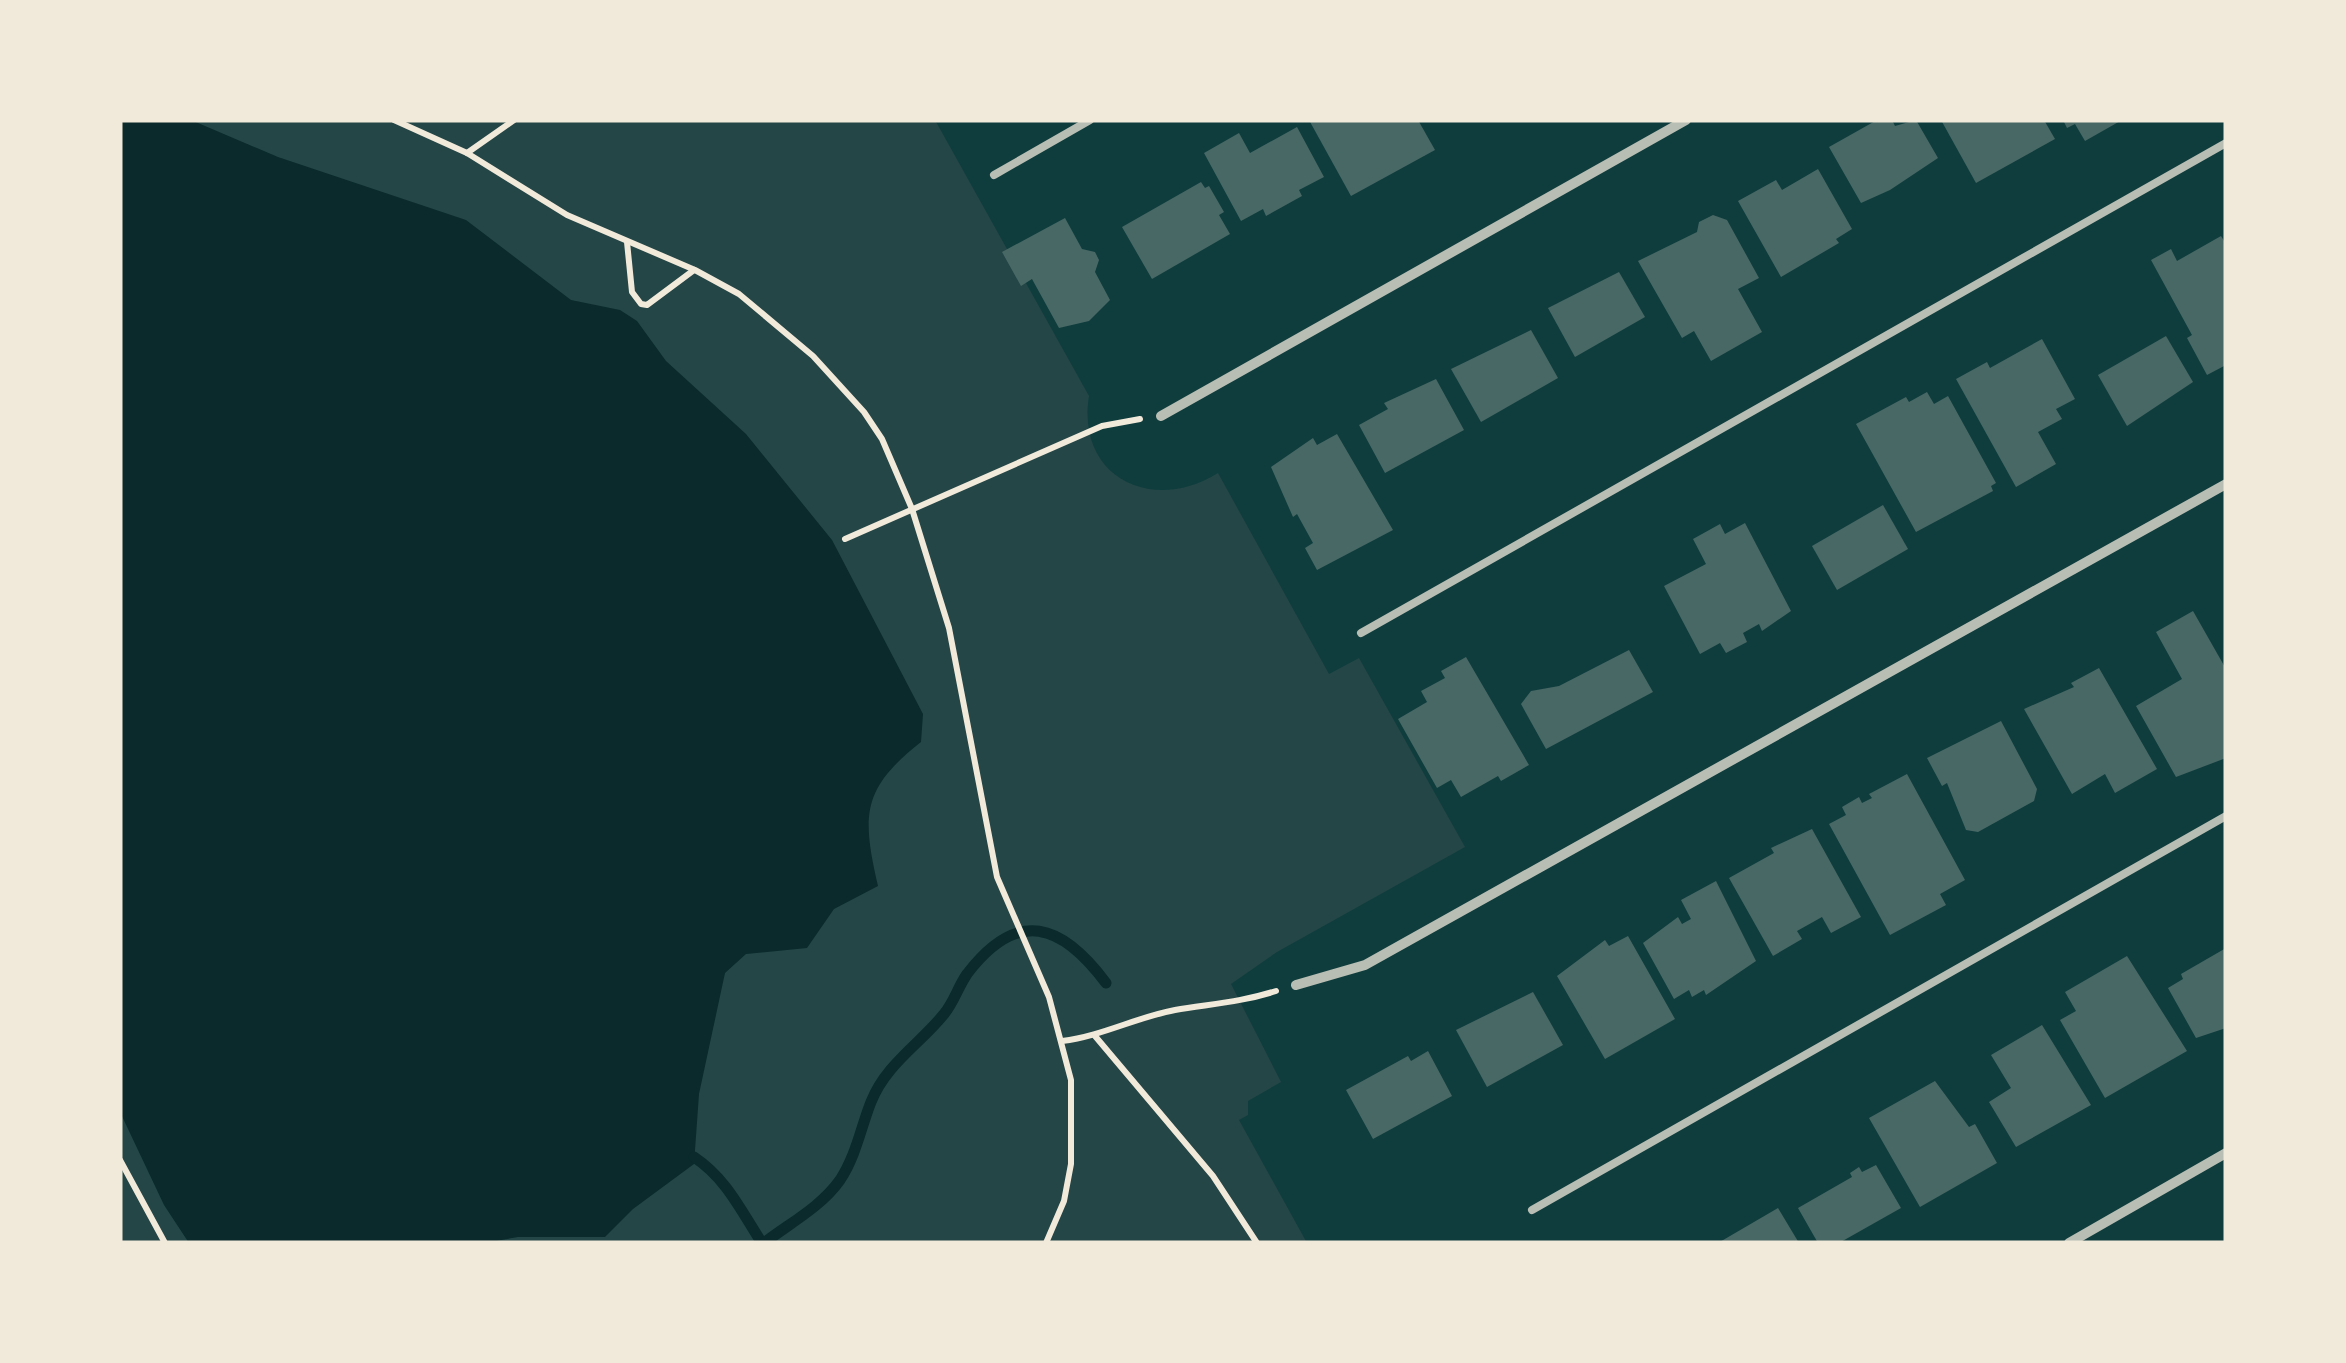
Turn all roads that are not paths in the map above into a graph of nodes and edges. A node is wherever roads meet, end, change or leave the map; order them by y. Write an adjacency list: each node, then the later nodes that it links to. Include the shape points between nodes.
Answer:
1 (1090, 120): 4 (lane)
2 (1686, 120): 5 (street)
3 (2226, 143): 7 (lane)
4 (994, 175)
5 (1161, 416)
6 (2226, 484): 9 (street, via 1365,964)
7 (1362, 634)
8 (2226, 816): 11 (lane)
9 (1296, 985)
10 (2226, 1153): 12 (street)
11 (1532, 1210)
12 (2069, 1243)

